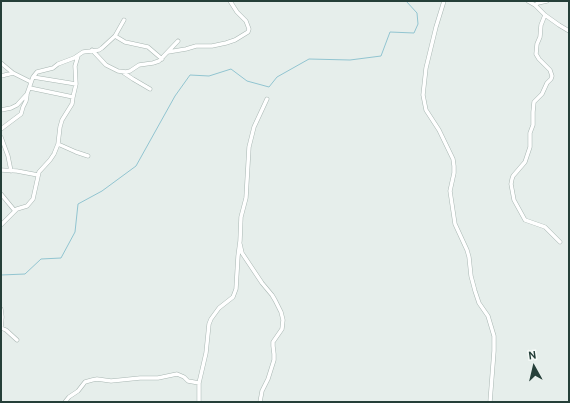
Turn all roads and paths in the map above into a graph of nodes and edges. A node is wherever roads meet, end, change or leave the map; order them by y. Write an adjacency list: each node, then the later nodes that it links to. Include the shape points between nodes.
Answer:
1 (230, 1): 12 (street, via 246,21 248,32 226,43)
2 (444, 1): 47 (street, via 426,68 423,95 426,110 453,159 454,173 450,191 455,224 467,250 479,303 490,321 494,336)
3 (528, 1): 5 (street)
4 (547, 1): 5 (street)
5 (533, 3): 6 (street)
6 (545, 16): 8 (street); 39 (street, via 536,55 550,70 552,76 542,94 534,102 530,147 525,162 511,184 514,200 526,220 545,227)
7 (124, 20): 9 (street)
8 (569, 31)
9 (115, 36): 11 (street, via 99,50); 14 (street, via 125,42 148,47)
10 (178, 41): 12 (street)
11 (92, 50): 13 (street, via 83,52); 17 (street, via 106,65)
12 (168, 52): 14 (street)
13 (76, 58): 19 (street, via 37,72); 21 (street)
14 (162, 58): 17 (street, via 154,63 139,65)
15 (1, 63): 16 (street)
16 (13, 72): 18 (street); 20 (street)
17 (123, 72): 23 (street)
18 (1, 76)
19 (33, 77): 20 (street); 21 (street)
20 (31, 82): 22 (street)
21 (76, 84): 25 (street)
22 (30, 88): 24 (street); 25 (street)
23 (150, 89)
24 (27, 94): 27 (street, via 16,106); 28 (street, via 21,114)
25 (74, 97): 30 (street, via 62,120)
26 (267, 99): 38 (street, via 252,134)
27 (1, 110)
28 (1, 129)
29 (1, 137): 33 (street)
30 (58, 144): 31 (street); 34 (street, via 54,154)
31 (88, 156)
32 (1, 170): 33 (street)
33 (11, 171): 34 (street)
34 (38, 175): 36 (street, via 33,199 27,206)
35 (1, 194): 36 (street)
36 (15, 211): 37 (street)
37 (1, 225)
38 (240, 241): 43 (street, via 235,294 211,319); 46 (street, via 242,253 272,294 283,320 282,329 273,342 274,360)
39 (560, 242)
40 (1, 309): 41 (street)
41 (1, 328): 42 (street)
42 (16, 340)
43 (199, 383): 44 (street, via 188,381 177,374 111,381 97,379 84,382); 45 (street)
44 (65, 402)
45 (199, 402)
46 (260, 402)
47 (490, 402)

